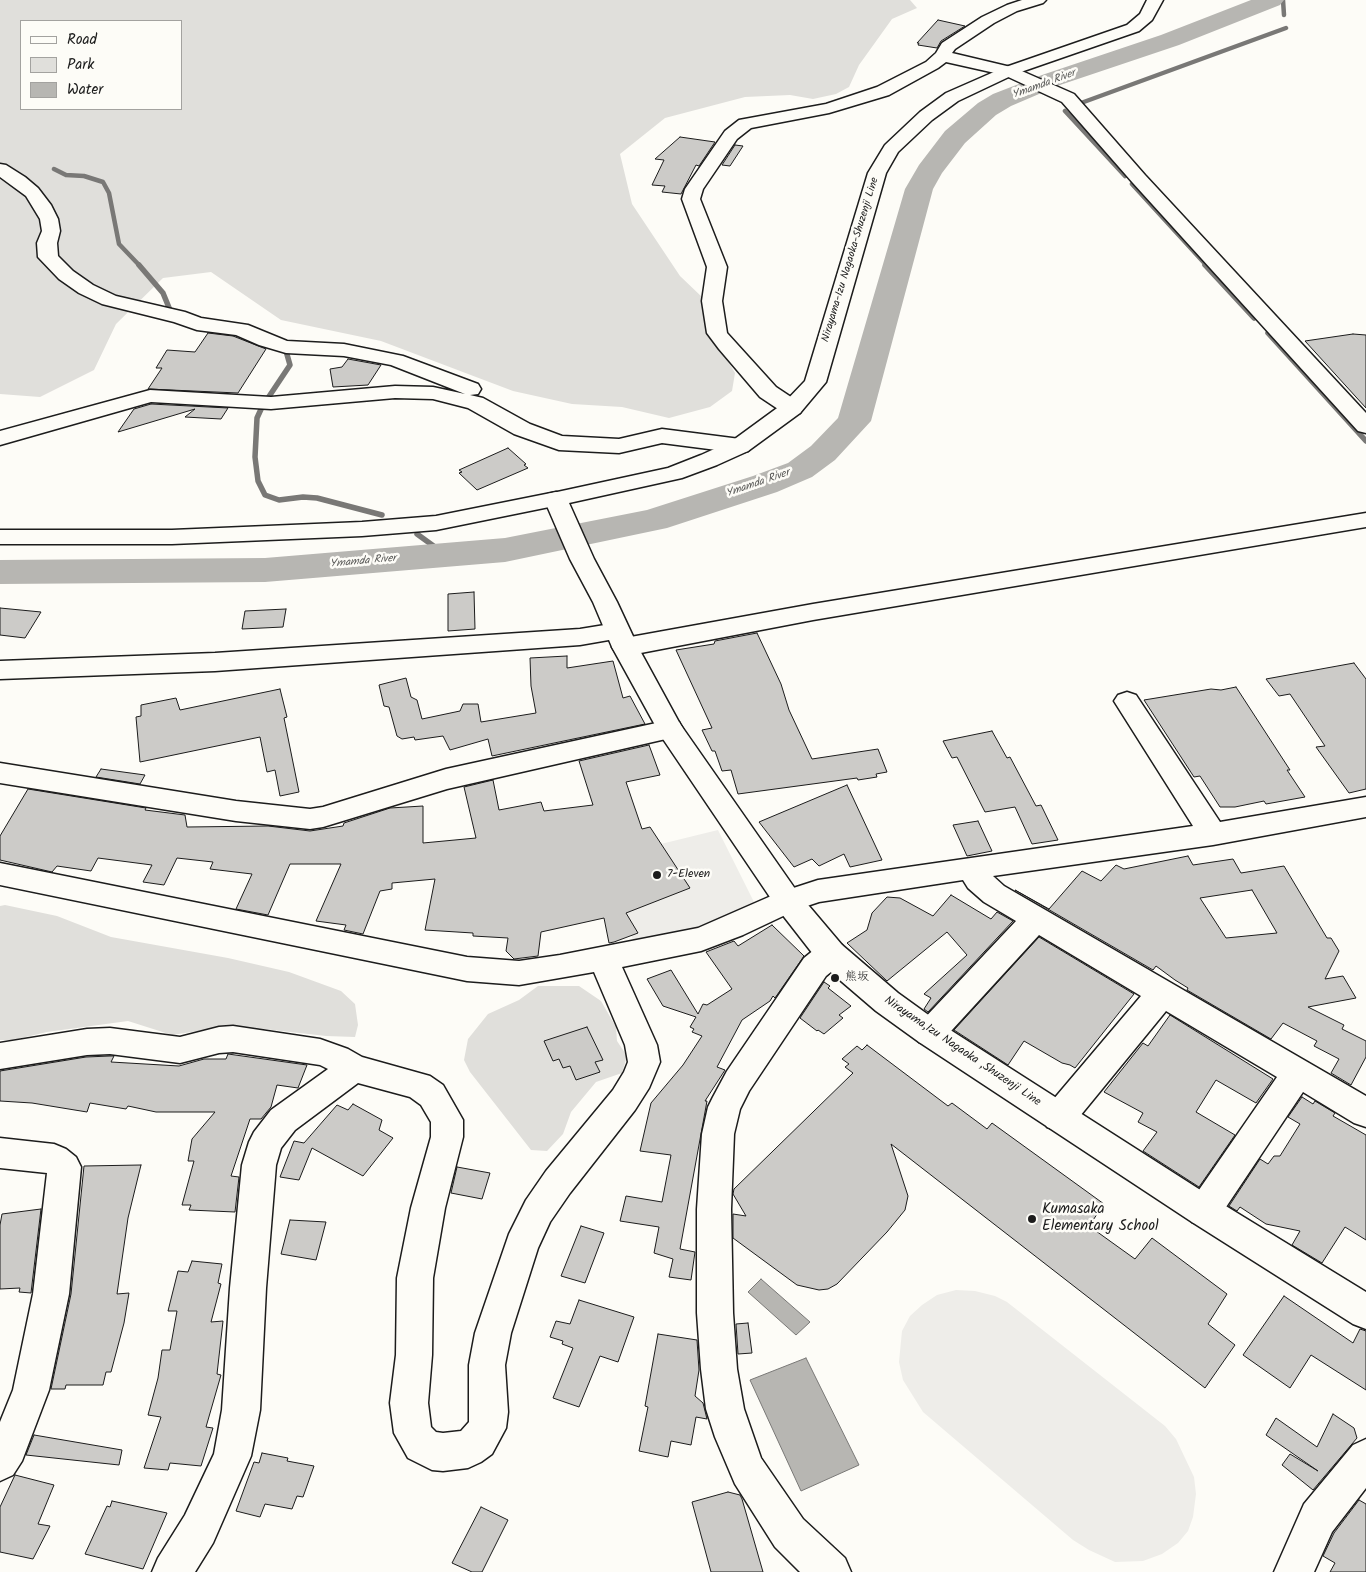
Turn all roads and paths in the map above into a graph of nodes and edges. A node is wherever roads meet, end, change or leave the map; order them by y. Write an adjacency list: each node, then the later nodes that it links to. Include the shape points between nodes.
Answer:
1 (1038, 0): 3 (street, via 988,20 948,46)
2 (1154, 0): 4 (street, Nirayama-Izu Nagaoka-Shuzenji Line, via 1146,17 1133,28)
3 (943, 56): 4 (street); 7 (street, via 883,91 829,108 745,124 720,149 692,194 691,199 717,266 712,301 717,333 768,392)
4 (1009, 71): 7 (street, Nirayama-Izu Nagaoka-Shuzenji Line, via 952,97 891,149 877,172 815,382); 8 (street, via 1068,98)
5 (0, 169): 6 (street, via 19,180 42,205 51,231 47,243 48,256 66,275 86,289 109,300 197,324 241,329 286,347 344,350 396,360 469,388)
6 (478, 404): 9 (street, via 433,393 395,392 264,402 150,396); 10 (street, via 522,429 559,444 619,446 662,436)
7 (792, 408): 10 (street, Nirayama-Izu Nagaoka-Shuzenji Line)
8 (1366, 426)
9 (0, 438)
10 (740, 446): 11 (street, Nirayama-Izu Nagaoka-Shuzenji Line, via 674,473)
11 (558, 503): 13 (street, Nirayama-Izu Nagaoka-Shuzenji Line, via 436,523 362,529 172,537); 14 (street, Nirayama,Izu Nagaoka ,Shuzenji Line)
12 (1366, 520): 14 (street, via 813,612)
13 (0, 537)
14 (621, 639): 15 (street, via 580,637 215,662); 17 (street, Nirayama,Izu Nagaoka ,Shuzenji Line)
15 (0, 670)
16 (1127, 701): 20 (street)
17 (670, 729): 18 (street, via 446,779 323,817 310,818 236,812); 23 (street, Nirayama,Izu Nagaoka ,Shuzenji Line)
18 (0, 773)
19 (1366, 807): 20 (street)
20 (1213, 834): 21 (street)
21 (971, 869): 23 (street, via 850,885); 24 (street, via 994,894)
22 (0, 874): 26 (street, via 467,969 519,973)
23 (788, 901): 25 (street, Nirayama,Izu Nagaoka ,Shuzenji Line); 26 (street, via 701,939)
24 (1037, 918): 27 (street); 28 (street)
25 (831, 954): 28 (street, Nirayama,Izu Nagaoka ,Shuzenji Line, via 887,1002); 40 (street, via 815,967 724,1107 718,1134 714,1209 719,1370 725,1409 734,1437 748,1471 784,1525)
26 (603, 958): 30 (street, via 641,1045 644,1062 624,1100 538,1210 521,1245 493,1333 487,1365 487,1428 479,1441 468,1449 443,1452 421,1445 412,1433 409,1403 416,1278 428,1208 447,1137 447,1120 432,1094 419,1086)
27 (1163, 992): 31 (street); 33 (street)
28 (930, 1033): 33 (street, Nirayama,Izu Nagaoka ,Shuzenji Line)
29 (0, 1056): 30 (street, via 87,1042 110,1041 180,1050 233,1039 320,1052)
30 (354, 1068): 39 (street, via 283,1120 266,1142 259,1165 241,1410 232,1456 199,1529)
31 (1298, 1073): 32 (street); 35 (street)
32 (1366, 1112)
33 (1059, 1117): 35 (street, Nirayama,Izu Nagaoka ,Shuzenji Line)
34 (0, 1153): 38 (street, via 54,1159 64,1167 51,1294 31,1390 9,1448)
35 (1204, 1211): 36 (street, Nirayama,Izu Nagaoka ,Shuzenji Line)
36 (1363, 1303)
37 (1366, 1458): 41 (street, via 1318,1518)
38 (0, 1462)
39 (172, 1572)
40 (831, 1572)
41 (1294, 1572)

